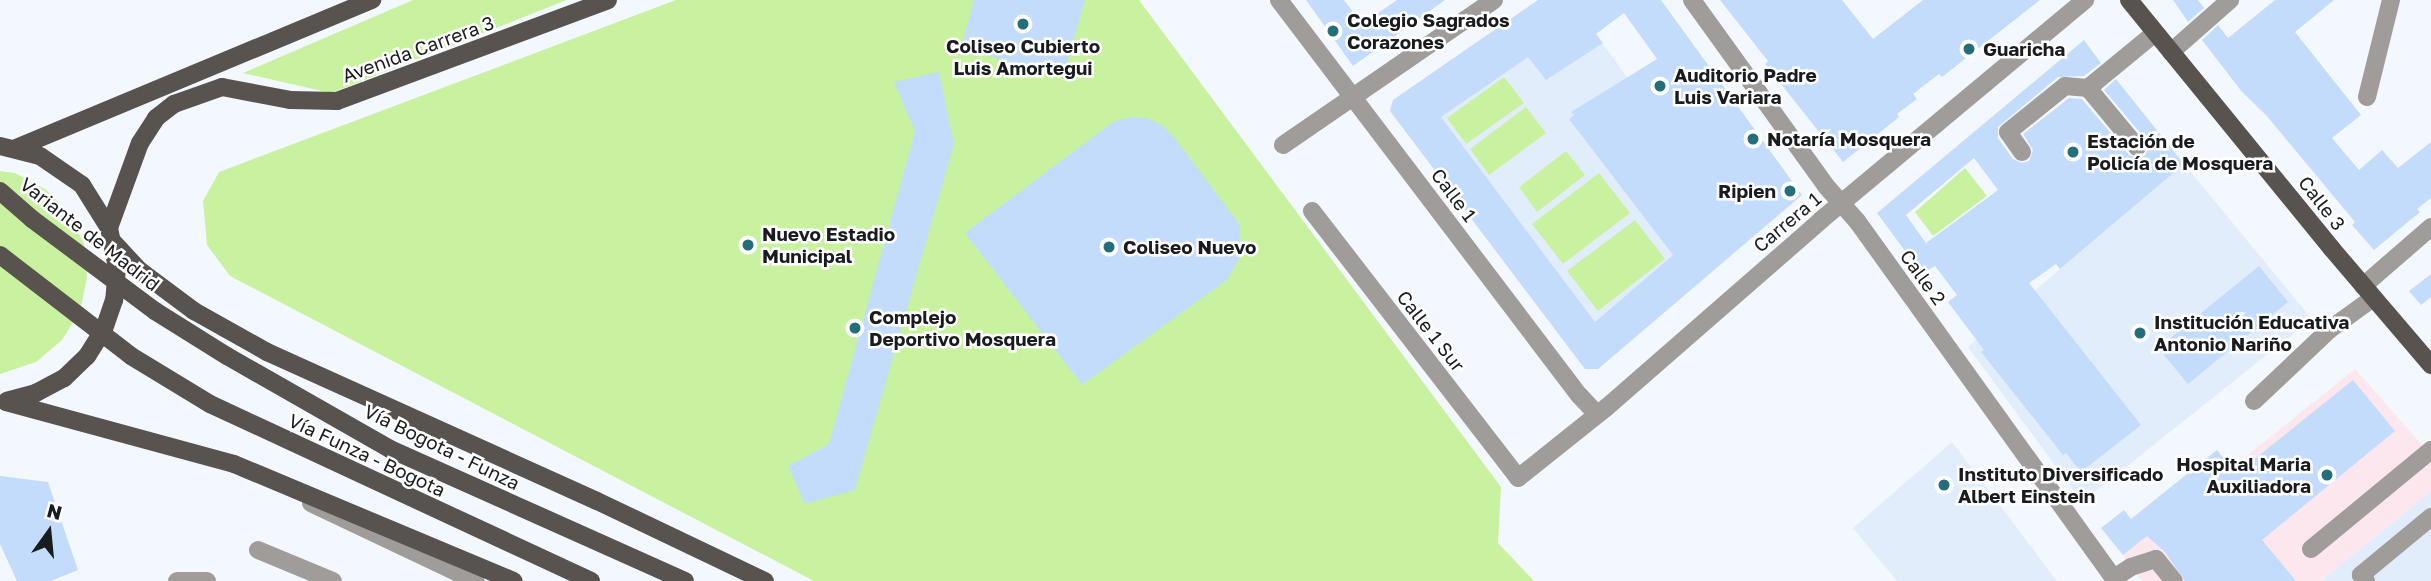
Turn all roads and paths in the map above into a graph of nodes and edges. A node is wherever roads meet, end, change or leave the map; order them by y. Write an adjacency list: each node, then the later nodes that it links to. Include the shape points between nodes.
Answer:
1 (372, 0): 16 (main road)
2 (608, 0): 23 (main road, Avenida Carrera 3, via 337,101 299,101 222,87 174,104 156,118 140,143)
3 (1279, 0): 14 (street, Calle 1)
4 (1494, 0): 14 (street)
5 (1692, 0): 20 (street, Calle 2)
6 (2085, 0): 20 (street, Carrera 1)
7 (2129, 0): 10 (main road, Calle 3)
8 (2230, 0): 11 (street)
9 (2391, 0): 13 (street)
10 (2155, 33): 11 (main road, Calle 3); 12 (street)
11 (2171, 52): 25 (main road, Calle 3)
12 (2088, 88): 17 (street); 18 (street, via 2065,86 2008,132)
13 (2367, 97)
14 (1354, 98): 15 (street); 30 (street, Calle 1)
15 (1283, 145)
16 (8, 147): 23 (main road, via 40,156 82,185)
17 (2137, 148)
18 (2022, 152)
19 (0, 191): 26 (main road, Variante de Madrid)
20 (1841, 204): 30 (street, Carrera 1); 37 (street, Calle 2)
21 (1312, 211): 33 (street, Calle 1 Sur)
22 (2431, 228): 25 (street)
23 (111, 235): 29 (main road, via 117,268 114,300 104,329 87,356 46,388); 45 (main road, via 139,270 194,311 267,352)
24 (0, 255): 43 (main road, Vía Funza - Bogota, via 131,356 209,404)
25 (2368, 292): 27 (main road, Calle 3); 28 (street)
26 (155, 311): 44 (main road, Vía Bogota - Funza, via 390,449)
27 (2431, 365)
28 (2254, 401)
29 (3, 402): 32 (main road)
30 (1596, 413): 33 (street, Carrera 1)
31 (2431, 450): 35 (street)
32 (256, 472): 41 (street, via 346,522); 42 (main road)
33 (1518, 478)
34 (2431, 517): 47 (street, via 2361,575)
35 (2311, 549)
36 (258, 550): 40 (street)
37 (2115, 579): 46 (street, via 2156,559)
38 (177, 581): 39 (street)
39 (207, 581)
40 (333, 581)
41 (475, 581)
42 (514, 581)
43 (591, 581)
44 (685, 581)
45 (765, 581)
46 (2174, 581)
47 (2366, 581)

